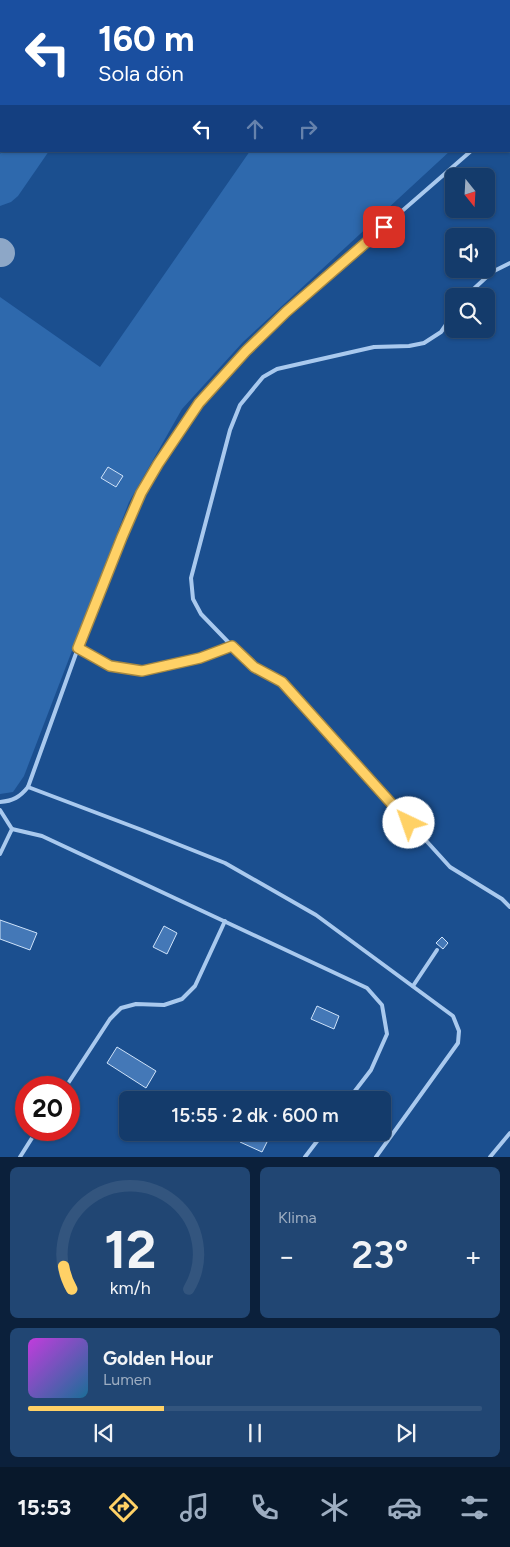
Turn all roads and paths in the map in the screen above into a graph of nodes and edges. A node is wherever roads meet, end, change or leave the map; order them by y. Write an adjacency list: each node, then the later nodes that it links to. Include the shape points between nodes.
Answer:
1 (469, 152): 6 (lane, via 286,312 199,403 141,493)
2 (510, 263): 3 (lane, via 492,272)
3 (475, 288)
4 (445, 326): 5 (lane, via 424,343 374,347 277,369 263,378 240,405 230,430 190,578 193,599 201,614)
5 (232, 646): 6 (lane, via 200,658 142,671 110,666); 12 (lane, via 254,667 282,682 450,867)
6 (78, 648): 7 (lane)
7 (28, 787): 8 (lane, via 12,801); 15 (lane, via 225,863 316,915)
8 (0, 802)
9 (0, 810): 10 (lane)
10 (12, 829): 11 (lane); 13 (lane, via 42,836)
11 (0, 854)
12 (510, 907)
13 (225, 921): 16 (lane, via 195,986 182,999 164,1005 136,1004 122,1008 110,1019); 17 (lane, via 366,988 382,1005 386,1034 370,1070)
14 (437, 950): 15 (lane)
15 (413, 986): 23 (lane, via 453,1016 459,1031 458,1043)
16 (73, 1076)
17 (355, 1091)
18 (510, 1133): 24 (lane)
19 (31, 1141): 21 (lane)
20 (317, 1141): 22 (lane)
21 (20, 1157)
22 (305, 1157)
23 (376, 1157)
24 (490, 1157)

